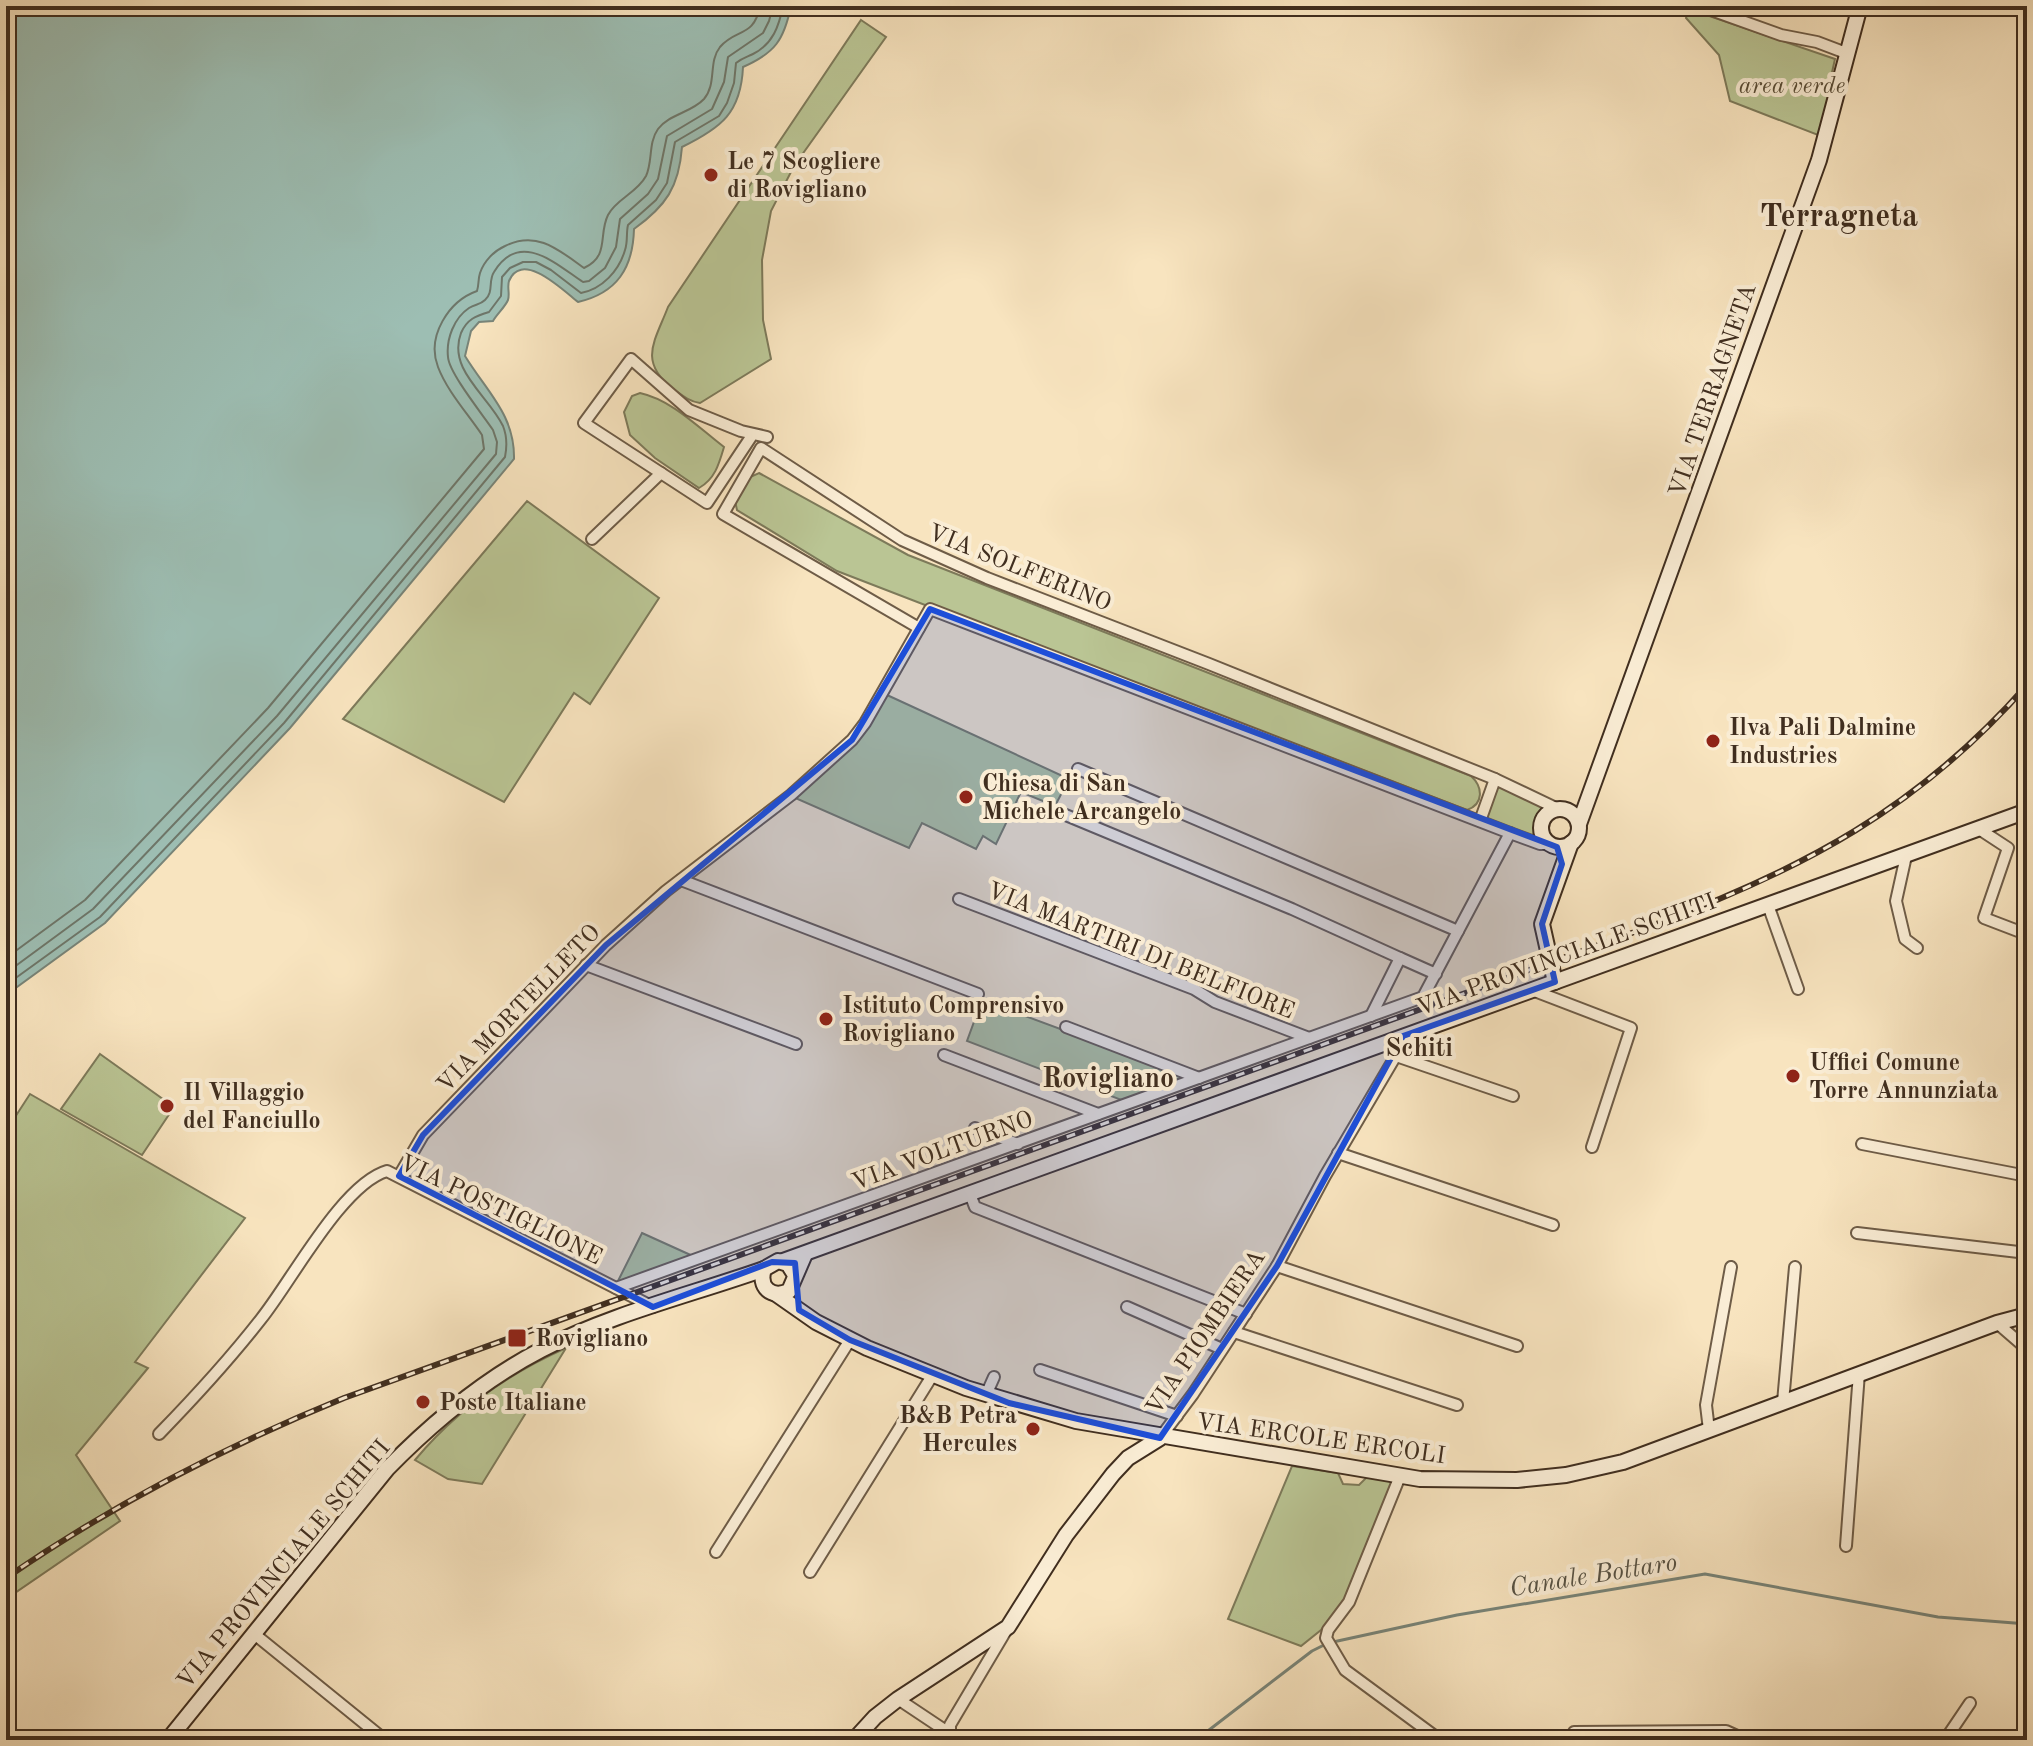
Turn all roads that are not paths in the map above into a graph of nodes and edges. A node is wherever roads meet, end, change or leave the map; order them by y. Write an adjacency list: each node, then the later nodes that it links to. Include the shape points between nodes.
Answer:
1 (1700, 6): 3 (street)
2 (1860, 6): 3 (street, VIA TERRAGNETA)
3 (1846, 53): 11 (street, VIA TERRAGNETA, via 1819,160)
4 (753, 434): 5 (street); 6 (street, via 707,503); 6 (street, via 689,410 631,359 584,423)
5 (767, 437)
6 (661, 473): 7 (street)
7 (592, 539)
8 (919, 628): 10 (street, VIA SOLFERINO, via 723,514 761,448 902,540); 15 (street, VIA MORTELLETO, via 930,609); 21 (street, VIA MORTELLETO, via 852,740)
9 (1078, 769): 24 (street)
10 (1495, 779): 12 (street, VIA SOLFERINO); 15 (street)
11 (1593, 785): 12 (street); 16 (street, VIA TERRAGNETA)
12 (1564, 810): 16 (street); 19 (street, via 1548,813 1541,823 1542,835)
13 (1056, 811): 27 (street)
14 (2027, 811): 17 (street, VIA PROVINCIALE SCHITI)
15 (1480, 821): 18 (street)
16 (1579, 824): 19 (street, via 1577,836)
17 (1979, 829): 20 (street, VIA PROVINCIALE SCHITI); 25 (street, via 2008,848 1984,918)
18 (1510, 833): 19 (street, via 1540,844); 24 (street, VIA VOLTURNO)
19 (1559, 844): 30 (street, via 1562,864 1542,924)
20 (1906, 856): 23 (street, VIA PROVINCIALE SCHITI); 26 (street, via 1896,909 1905,939)
21 (681, 880): 28 (street, VIA MORTELLETO); 33 (street)
22 (959, 899): 37 (street, VIA MARTIRI DI BELFIORE)
23 (1768, 905): 30 (street, VIA PROVINCIALE SCHITI); 31 (street)
24 (1458, 931): 29 (street, VIA VOLTURNO)
25 (2018, 931)
26 (1917, 948)
27 (1400, 958): 29 (street); 34 (street)
28 (586, 965): 38 (street); 49 (street, VIA MORTELLETO, via 423,1135)
29 (1436, 974): 34 (street, VIA VOLTURNO, via 1423,997)
30 (1555, 982): 32 (street, VIA PROVINCIALE SCHITI)
31 (1798, 989)
32 (1532, 990): 36 (street, VIA PROVINCIALE SCHITI); 47 (street, via 1631,1028)
33 (978, 994)
34 (1371, 1016): 37 (street, VIA VOLTURNO)
35 (1066, 1027): 41 (street)
36 (1403, 1036): 40 (street, VIA PIOMBIERA); 51 (street, VIA PROVINCIALE SCHITI)
37 (1309, 1038): 41 (street, VIA VOLTURNO)
38 (796, 1044)
39 (944, 1055): 43 (street)
40 (1396, 1056): 42 (street); 48 (street, VIA PIOMBIERA)
41 (1199, 1078): 43 (street, VIA VOLTURNO)
42 (1513, 1096)
43 (1098, 1114): 45 (street, VIA VOLTURNO)
44 (975, 1128): 45 (street)
45 (1018, 1144): 64 (street, VIA VOLTURNO)
46 (1862, 1144): 50 (street)
47 (1592, 1147)
48 (1338, 1153): 52 (street); 57 (street, VIA PIOMBIERA)
49 (399, 1176): 64 (street, VIA POSTIGLIONE); 86 (street, VIA POSTIGLIONE, via 381,1173 350,1197 226,1363)
50 (2027, 1176)
51 (970, 1194): 55 (street, VIA PROVINCIALE SCHITI); 69 (street, via 975,1207)
52 (1553, 1225)
53 (1857, 1233): 54 (street)
54 (2027, 1253)
55 (805, 1254): 56 (street, VIA PROVINCIALE SCHITI); 62 (street)
56 (783, 1261): 60 (street, VIA PROVINCIALE SCHITI); 62 (street)
57 (1277, 1266): 69 (street, VIA PIOMBIERA); 74 (street)
58 (1731, 1267): 85 (street, via 1706,1405)
59 (1795, 1267): 82 (street)
60 (764, 1269): 61 (street, VIA PROVINCIALE SCHITI); 63 (street)
61 (738, 1278): 63 (street); 66 (street, VIA PROVINCIALE SCHITI)
62 (794, 1280): 65 (street, via 789,1291); 68 (street)
63 (763, 1285): 65 (street)
64 (616, 1288): 66 (street, VIA POSTIGLIONE)
65 (776, 1294): 68 (street, VIA ERCOLE ERCOLI)
66 (653, 1307): 93 (street, VIA PROVINCIALE SCHITI, via 582,1332 480,1387 387,1469)
67 (1127, 1307): 75 (street)
68 (799, 1310): 73 (street, VIA ERCOLE ERCOLI)
69 (1246, 1314): 72 (street, VIA PIOMBIERA)
70 (2027, 1315): 71 (street, VIA ERCOLE ERCOLI)
71 (1997, 1323): 76 (street); 78 (street, VIA ERCOLE ERCOLI)
72 (1234, 1332): 75 (street, VIA PIOMBIERA); 83 (street)
73 (850, 1340): 79 (street, VIA ERCOLE ERCOLI); 90 (street)
74 (1517, 1346)
75 (1222, 1349): 84 (street, VIA PIOMBIERA)
76 (2027, 1349)
77 (1040, 1370): 84 (street)
78 (1859, 1373): 82 (street, VIA ERCOLE ERCOLI); 89 (street)
79 (932, 1376): 81 (street, VIA ERCOLE ERCOLI); 91 (street)
80 (994, 1377): 81 (street)
81 (986, 1395): 87 (street, VIA ERCOLE ERCOLI)
82 (1783, 1402): 85 (street, VIA ERCOLE ERCOLI)
83 (1457, 1405)
84 (1177, 1416): 87 (street, VIA PIOMBIERA)
85 (1709, 1430): 88 (street, VIA ERCOLE ERCOLI, via 1623,1462 1566,1475 1517,1480)
86 (159, 1434)
87 (1160, 1438): 88 (street, VIA ERCOLE ERCOLI); 92 (street, VIA PIOMBIERA, via 1113,1474 1066,1535)
88 (1400, 1476): 101 (street, via 1349,1602 1326,1638 1345,1670)
89 (1846, 1546)
90 (716, 1552)
91 (810, 1572)
92 (1008, 1627): 94 (street, VIA PIOMBIERA); 97 (street, VIA PIOMBIERA, via 950,1725)
93 (253, 1633): 98 (street, VIA PROVINCIALE SCHITI); 99 (street)
94 (898, 1699): 97 (street); 100 (street, VIA PIOMBIERA)
95 (1970, 1703): 103 (street)
96 (1574, 1732): 102 (street, via 1726,1731)
97 (950, 1737)
98 (168, 1740)
99 (385, 1740)
100 (854, 1740)
101 (1440, 1740)
102 (1746, 1740)
103 (1945, 1740)

